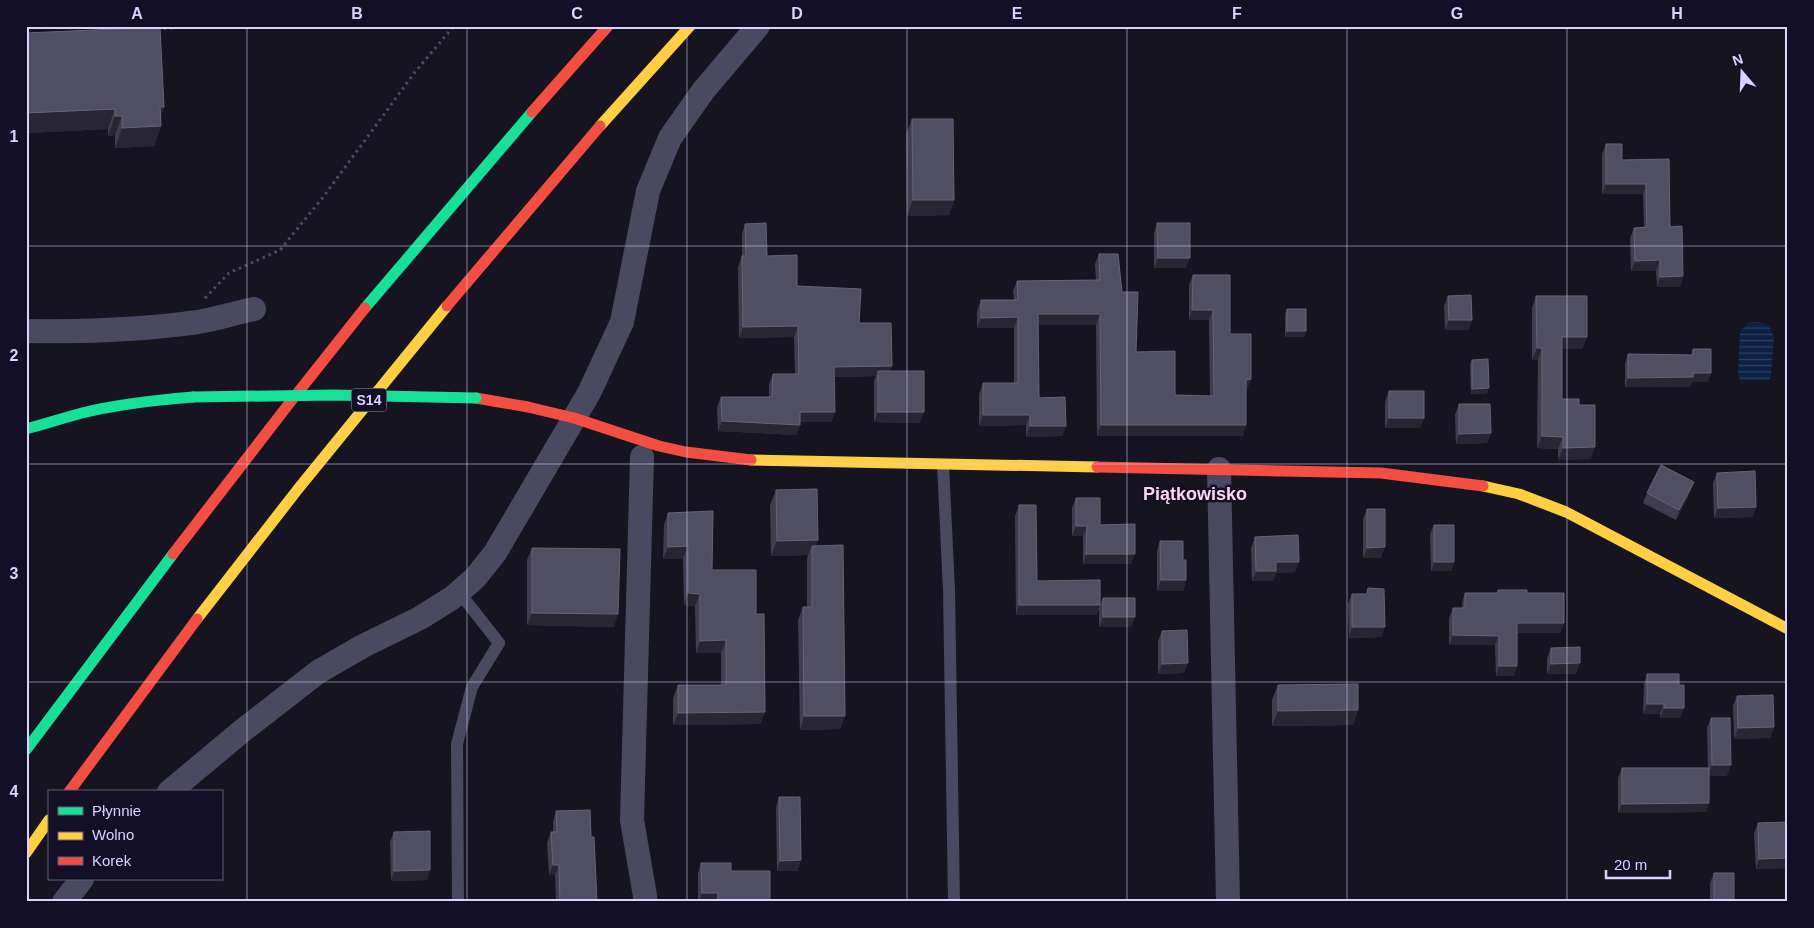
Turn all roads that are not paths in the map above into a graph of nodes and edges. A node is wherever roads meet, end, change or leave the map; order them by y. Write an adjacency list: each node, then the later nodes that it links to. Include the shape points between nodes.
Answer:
1 (608, 26): 13 (main road, via 465,189 327,355 193,526)
2 (690, 26): 14 (main road, S14, via 515,223 371,397 243,559)
3 (758, 26): 6 (street, via 703,91 670,138 648,191 622,322)
4 (254, 309): 5 (street, via 178,324 85,332)
5 (26, 331)
6 (574, 418): 7 (main road, bridge, via 476,398 193,396 125,404); 9 (main road, via 659,446 718,458); 11 (street, via 496,553)
7 (26, 429)
8 (642, 457): 21 (street, via 632,820)
9 (943, 465): 10 (main road); 22 (lane, via 949,590)
10 (1219, 469): 12 (main road, via 1381,473 1472,483 1519,494 1575,516); 23 (street)
11 (459, 592): 15 (street, via 420,618 318,672); 20 (lane, via 499,643 472,687 457,744)
12 (1788, 629)
13 (26, 750)
14 (70, 790)
15 (171, 790)
16 (48, 821): 17 (main road)
17 (26, 853)
18 (81, 880): 19 (street)
19 (64, 902)
20 (458, 902)
21 (646, 902)
22 (954, 902)
23 (1228, 902)

